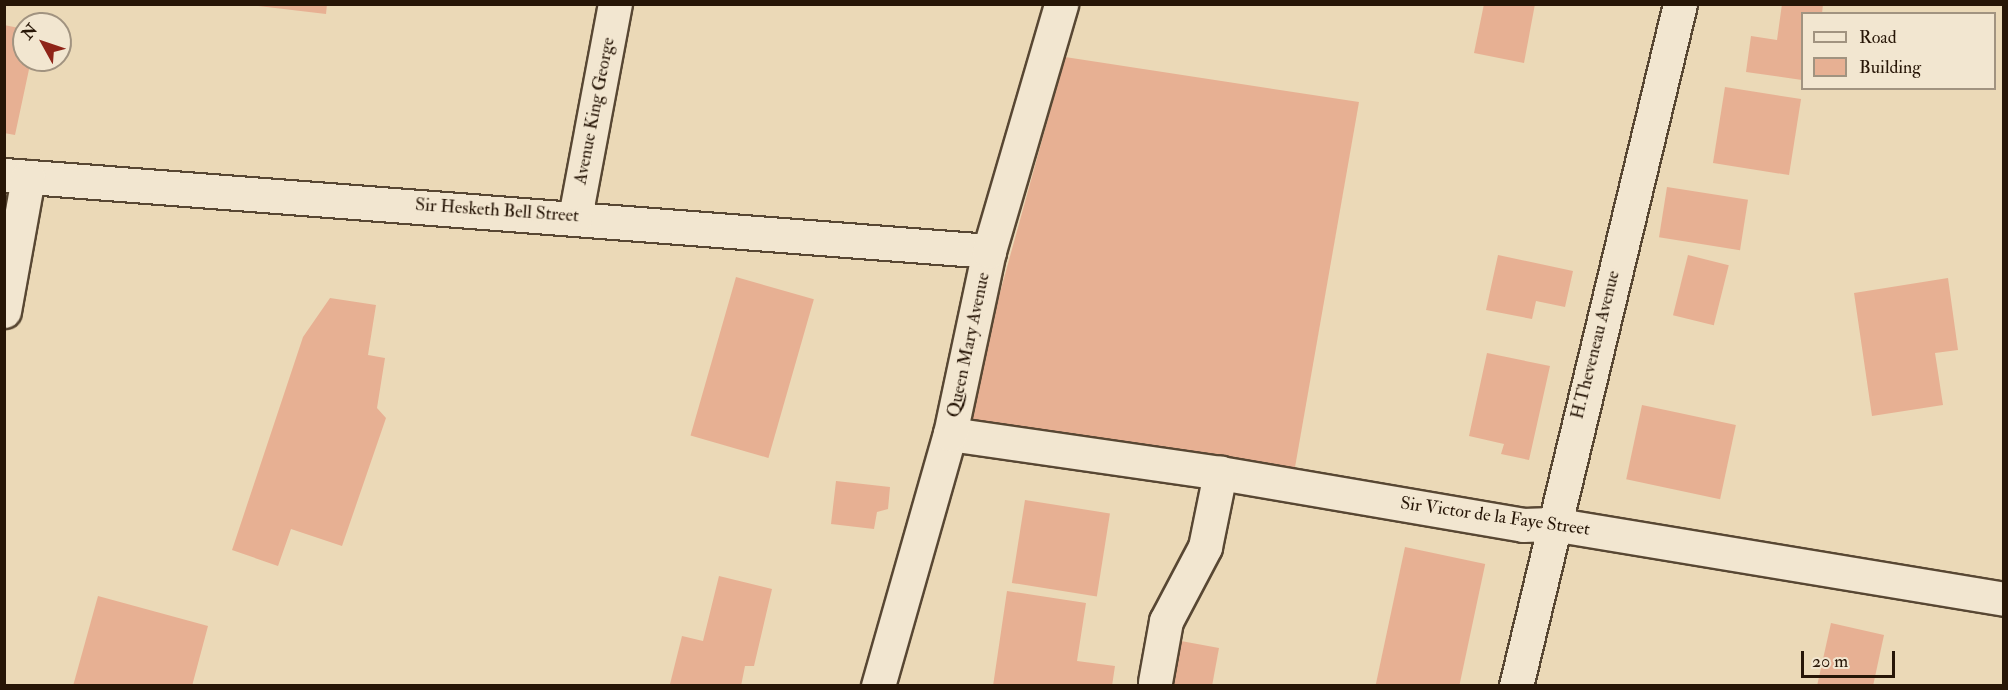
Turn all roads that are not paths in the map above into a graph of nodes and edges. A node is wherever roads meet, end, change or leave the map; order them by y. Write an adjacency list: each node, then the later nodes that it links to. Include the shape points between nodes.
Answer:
1 (615, 4): 5 (street, Avenue King George)
2 (1060, 4): 6 (street, Queen Mary Avenue)
3 (1680, 4): 10 (street, H.Theveneau Avenue)
4 (16, 176): 5 (street, Sir Hesketh Bell Street); 7 (street)
5 (575, 217): 6 (street, Sir Hesketh Bell Street)
6 (989, 251): 8 (street, Queen Mary Avenue)
7 (4, 311)
8 (950, 434): 9 (street, Sir Victor de la Faye Street); 13 (street, Queen Mary Avenue)
9 (1220, 474): 10 (street, Sir Victor de la Faye Street, via 1522,525); 12 (street, via 1205,547 1166,621)
10 (1552, 524): 11 (street, Sir Victor de la Faye Street); 14 (street, H.Theveneau Avenue)
11 (2004, 599)
12 (1155, 682)
13 (878, 686)
14 (1516, 686)

